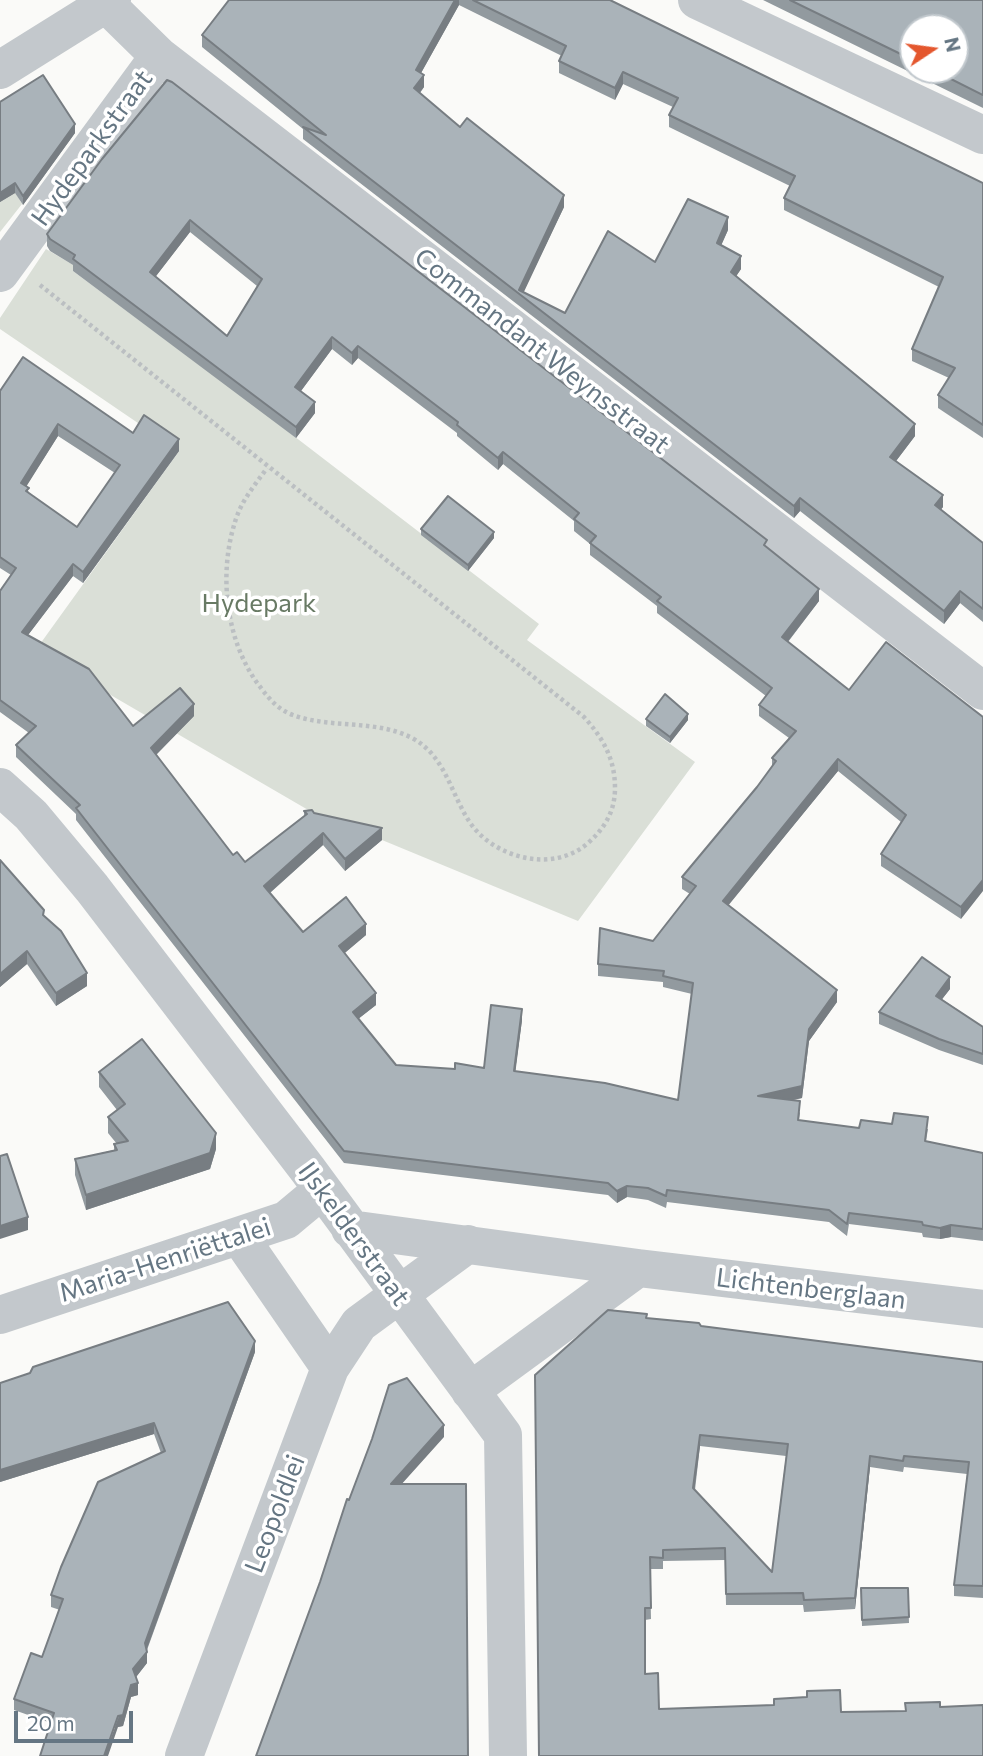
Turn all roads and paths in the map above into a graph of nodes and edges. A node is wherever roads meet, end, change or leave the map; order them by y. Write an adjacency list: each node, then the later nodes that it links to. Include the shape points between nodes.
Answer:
1 (697, 0): 5 (street)
2 (109, 2): 3 (street, Commandant Weynsstraat); 4 (street)
3 (159, 56): 6 (street, Hydeparkstraat); 8 (street, Commandant Weynsstraat)
4 (2, 66)
5 (983, 135)
6 (4, 267): 7 (path)
7 (267, 468): 7 (path, via 570,705 596,731 611,758 615,793 605,825 585,846 572,855 541,860 511,853 473,826 441,766 420,742 381,728 295,716 279,709 267,696 238,647 227,586 235,521 243,500)
8 (983, 691)
9 (0, 787): 10 (street, IJskelderstraat, via 92,888)
10 (322, 1190): 11 (street, IJskelderstraat); 12 (street, Maria-Henriëttalei, via 286,1220)
11 (350, 1229): 13 (street, Lichtenberglaan); 15 (street, IJskelderstraat)
12 (239, 1236): 17 (street, Maria-Henriëttalei); 18 (street)
13 (468, 1244): 14 (street, Lichtenberglaan); 15 (street)
14 (638, 1268): 16 (street, Lichtenberglaan); 19 (street)
15 (399, 1294): 18 (street, Leopoldlei, via 359,1324); 19 (street, IJskelderstraat)
16 (983, 1309)
17 (0, 1315)
18 (330, 1368): 20 (street, Leopoldlei)
19 (470, 1391): 21 (street, IJskelderstraat, via 503,1434)
20 (184, 1756)
21 (508, 1756)

